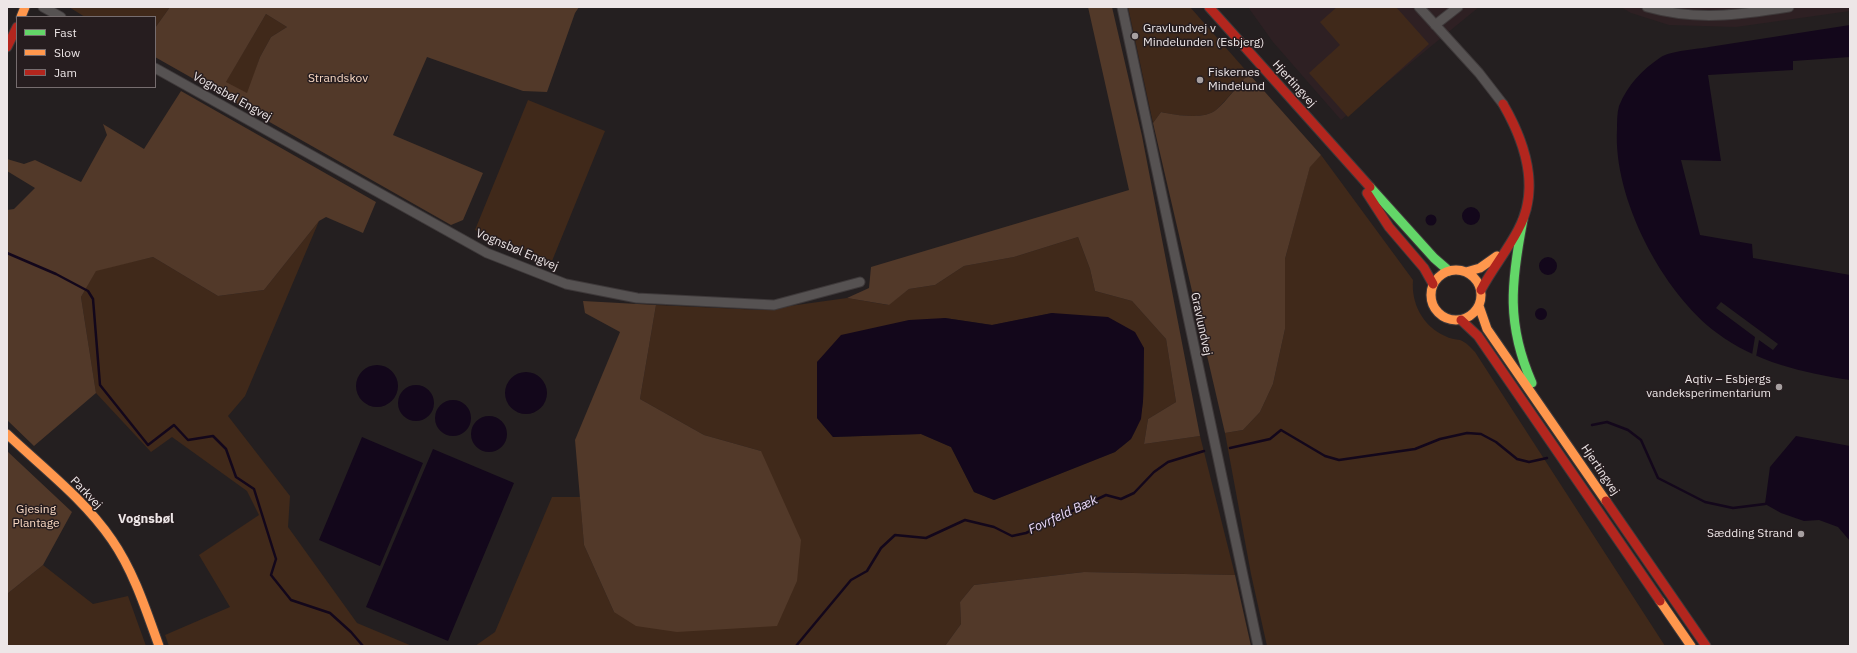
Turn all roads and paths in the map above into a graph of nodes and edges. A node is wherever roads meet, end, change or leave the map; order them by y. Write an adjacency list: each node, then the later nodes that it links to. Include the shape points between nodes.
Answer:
1 (26, 7): 9 (main road)
2 (43, 7): 10 (street)
3 (1122, 7): 29 (street, Gravlundvej)
4 (1209, 7): 16 (main road, Hjertingvej)
5 (1419, 7): 11 (street)
6 (1458, 7): 11 (street)
7 (1647, 7): 8 (street, via 1695,16 1722,16)
8 (1789, 7)
9 (22, 16)
10 (59, 16)
11 (1435, 25): 15 (street, via 1479,73)
12 (16, 29): 13 (main road)
13 (7, 46)
14 (156, 69): 21 (street, Vognsbøl Engvej, via 486,253 566,284 637,298 774,305)
15 (1503, 104): 17 (main road, via 1525,148 1528,166 1529,192)
16 (1344, 158): 19 (main road, Hjertingvej, via 1434,258); 22 (main road, Hjertingvej, via 1389,227 1424,268)
17 (1522, 220): 18 (main road); 27 (main road, via 1512,280 1511,310 1515,336 1525,369)
18 (1502, 251): 20 (main road, via 1480,268); 23 (main road)
19 (1449, 271): 20 (main road); 22 (main road, via 1437,278)
20 (1466, 272): 23 (main road, via 1478,283)
21 (860, 282)
22 (1433, 284): 25 (main road, via 1430,300 1436,311 1445,319)
23 (1481, 290): 24 (main road)
24 (1479, 306): 25 (main road); 27 (main road, Hjertingvej, via 1486,329)
25 (1461, 320): 30 (main road, Hjertingvej, via 1478,336)
26 (7, 434): 28 (main road, Parkvej, via 84,506 105,532 123,558)
27 (1579, 462): 31 (main road, Hjertingvej)
28 (159, 646)
29 (1258, 646)
30 (1690, 646)
31 (1706, 646)

